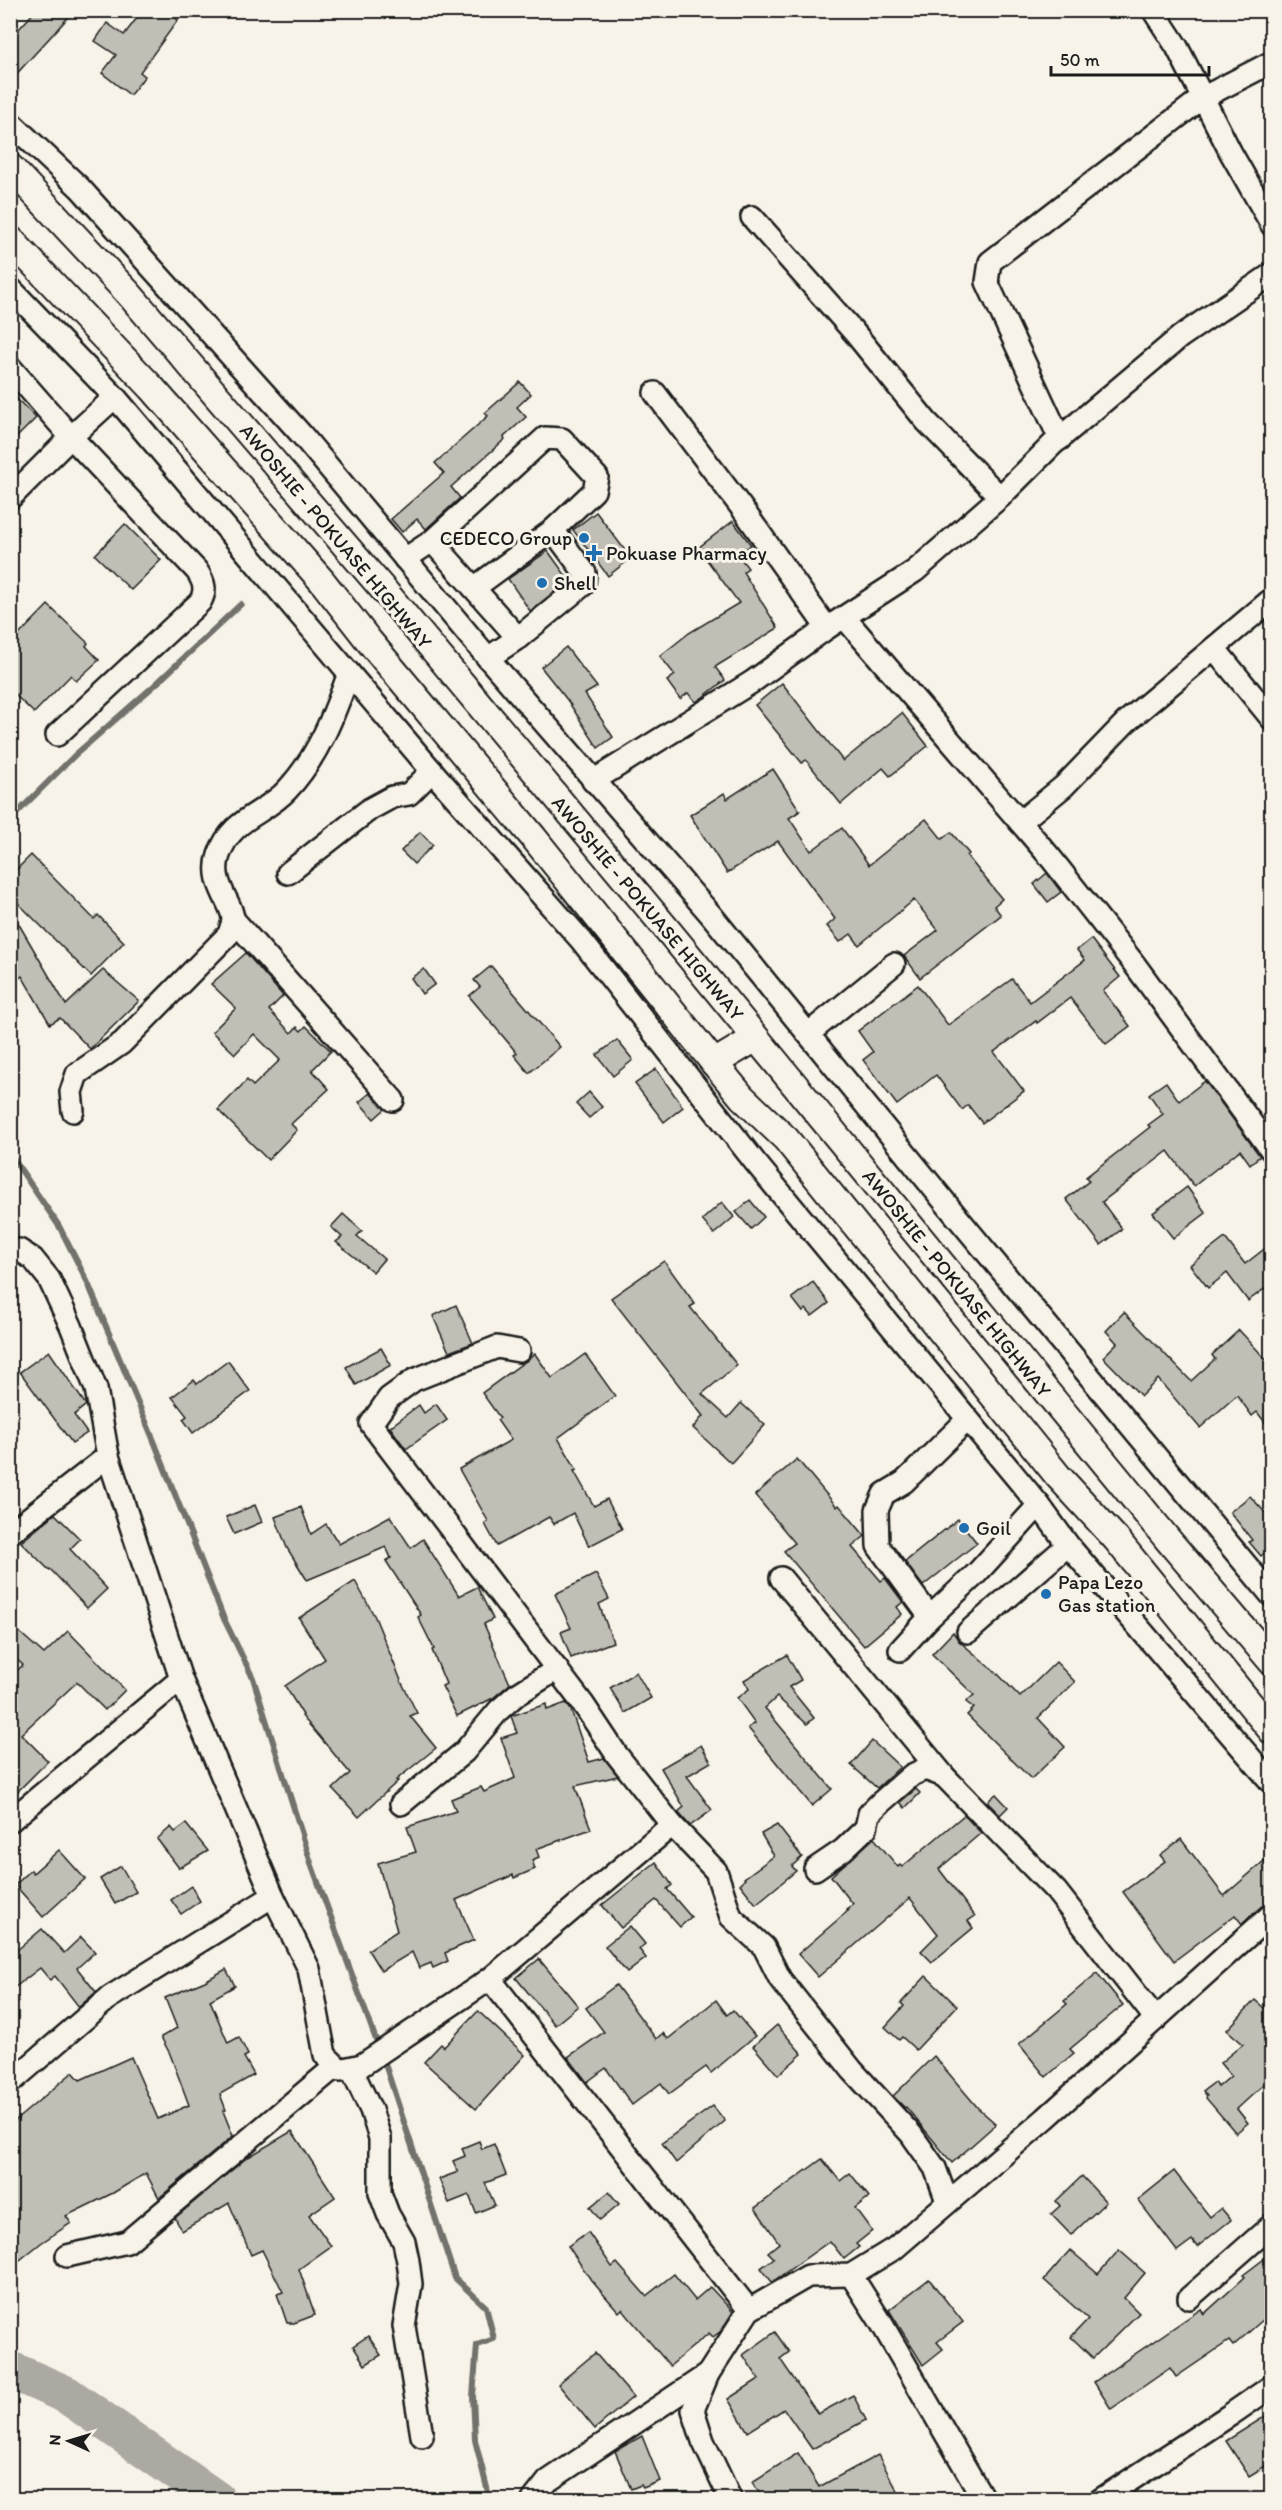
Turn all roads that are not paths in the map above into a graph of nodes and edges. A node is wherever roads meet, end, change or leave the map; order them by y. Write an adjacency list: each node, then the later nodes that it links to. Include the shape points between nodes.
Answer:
1 (1153, 10): 3 (street)
2 (1272, 62): 3 (street)
3 (1202, 98): 7 (street); 15 (street, via 990,262 987,282)
4 (10, 122): 20 (street, via 95,206 301,434)
5 (10, 167): 37 (main road, AWOSHIE - POKUASE HIGHWAY, via 129,294 382,588)
6 (752, 217): 16 (street, via 926,421)
7 (1272, 225)
8 (10, 239): 38 (main road, AWOSHIE - POKUASE HIGHWAY, via 152,388 322,581)
9 (1272, 274): 15 (street, via 1180,337)
10 (10, 288): 13 (street)
11 (10, 368): 14 (street)
12 (655, 393): 23 (street)
13 (115, 397): 14 (street); 27 (street)
14 (71, 437): 17 (street); 29 (street, via 197,571 204,583 204,595)
15 (1060, 439): 16 (street)
16 (1000, 497): 23 (street, via 915,571)
17 (10, 498)
18 (553, 530): 19 (street, via 594,490 597,477 562,439 545,438); 21 (street); 24 (street, via 585,573 584,584)
19 (432, 541): 20 (street); 21 (street)
20 (405, 559): 26 (street)
21 (474, 588): 24 (street)
22 (1272, 599): 25 (street)
23 (835, 622): 31 (street, via 752,682); 32 (street)
24 (518, 638): 26 (street)
25 (1215, 648): 28 (street); 32 (street, via 1126,722 1064,786)
26 (488, 658): 31 (street)
27 (349, 673): 30 (street); 34 (street, via 308,767 285,793 244,819 219,855 219,885)
28 (1272, 719)
29 (57, 735)
30 (432, 771): 33 (street, via 409,794 392,797 370,809); 44 (street, via 580,940 755,1162)
31 (593, 781): 36 (street, via 712,916)
32 (1020, 822): 41 (street, via 1132,962)
33 (288, 873)
34 (233, 919): 39 (street); 40 (street, via 229,934 217,948 122,1043 76,1074 71,1092)
35 (894, 964): 36 (street)
36 (808, 1034): 50 (street)
37 (756, 1038): 38 (main road); 54 (main road, AWOSHIE - POKUASE HIGHWAY)
38 (714, 1063): 57 (main road, AWOSHIE - POKUASE HIGHWAY, via 742,1097 786,1139 1058,1476 1116,1539)
39 (393, 1100)
40 (73, 1111)
41 (1272, 1151)
42 (10, 1250): 45 (street, via 19,1250 33,1259 53,1288 96,1389)
43 (519, 1351): 55 (street, via 497,1347 414,1380 389,1398 371,1424)
44 (967, 1420): 46 (street); 51 (street, via 904,1482 884,1494 877,1510 878,1546)
45 (108, 1456): 47 (street); 56 (street)
46 (1039, 1505): 48 (street); 51 (street)
47 (10, 1533)
48 (1068, 1545): 52 (street); 59 (street)
49 (781, 1578): 58 (street)
50 (1272, 1596)
51 (930, 1617): 53 (street)
52 (968, 1632)
53 (900, 1650)
54 (1272, 1662)
55 (557, 1669): 60 (street, via 516,1695 465,1752); 62 (street)
56 (181, 1679): 61 (street); 64 (street)
57 (1272, 1731)
58 (944, 1776): 63 (street, via 925,1769 912,1775 869,1814 866,1828); 67 (street, via 1056,1891)
59 (1272, 1783)
60 (401, 1804)
61 (10, 1821)
62 (672, 1825): 66 (street); 70 (street, via 716,1871 731,1917 764,1947 780,1979 935,2168)
63 (815, 1869)
64 (273, 1896): 68 (street, via 309,1969 325,2055); 69 (street, via 110,1997)
65 (1272, 1914): 67 (street)
66 (490, 1978): 68 (street, via 362,2065); 75 (street)
67 (1156, 2019): 70 (street)
68 (344, 2067): 72 (street, via 127,2242); 78 (street, via 371,2110 380,2138 380,2193 404,2242 411,2284 405,2326)
69 (10, 2083)
70 (947, 2201): 73 (street, via 895,2248)
71 (1272, 2225): 74 (street)
72 (67, 2256)
73 (851, 2276): 75 (street, via 808,2276); 81 (street)
74 (1189, 2298)
75 (749, 2310): 76 (street)
76 (708, 2374): 79 (street, via 548,2481); 80 (street, via 693,2410)
77 (1272, 2386): 82 (street)
78 (422, 2436)
79 (532, 2499)
80 (731, 2499)
81 (984, 2499)
82 (1100, 2499)

